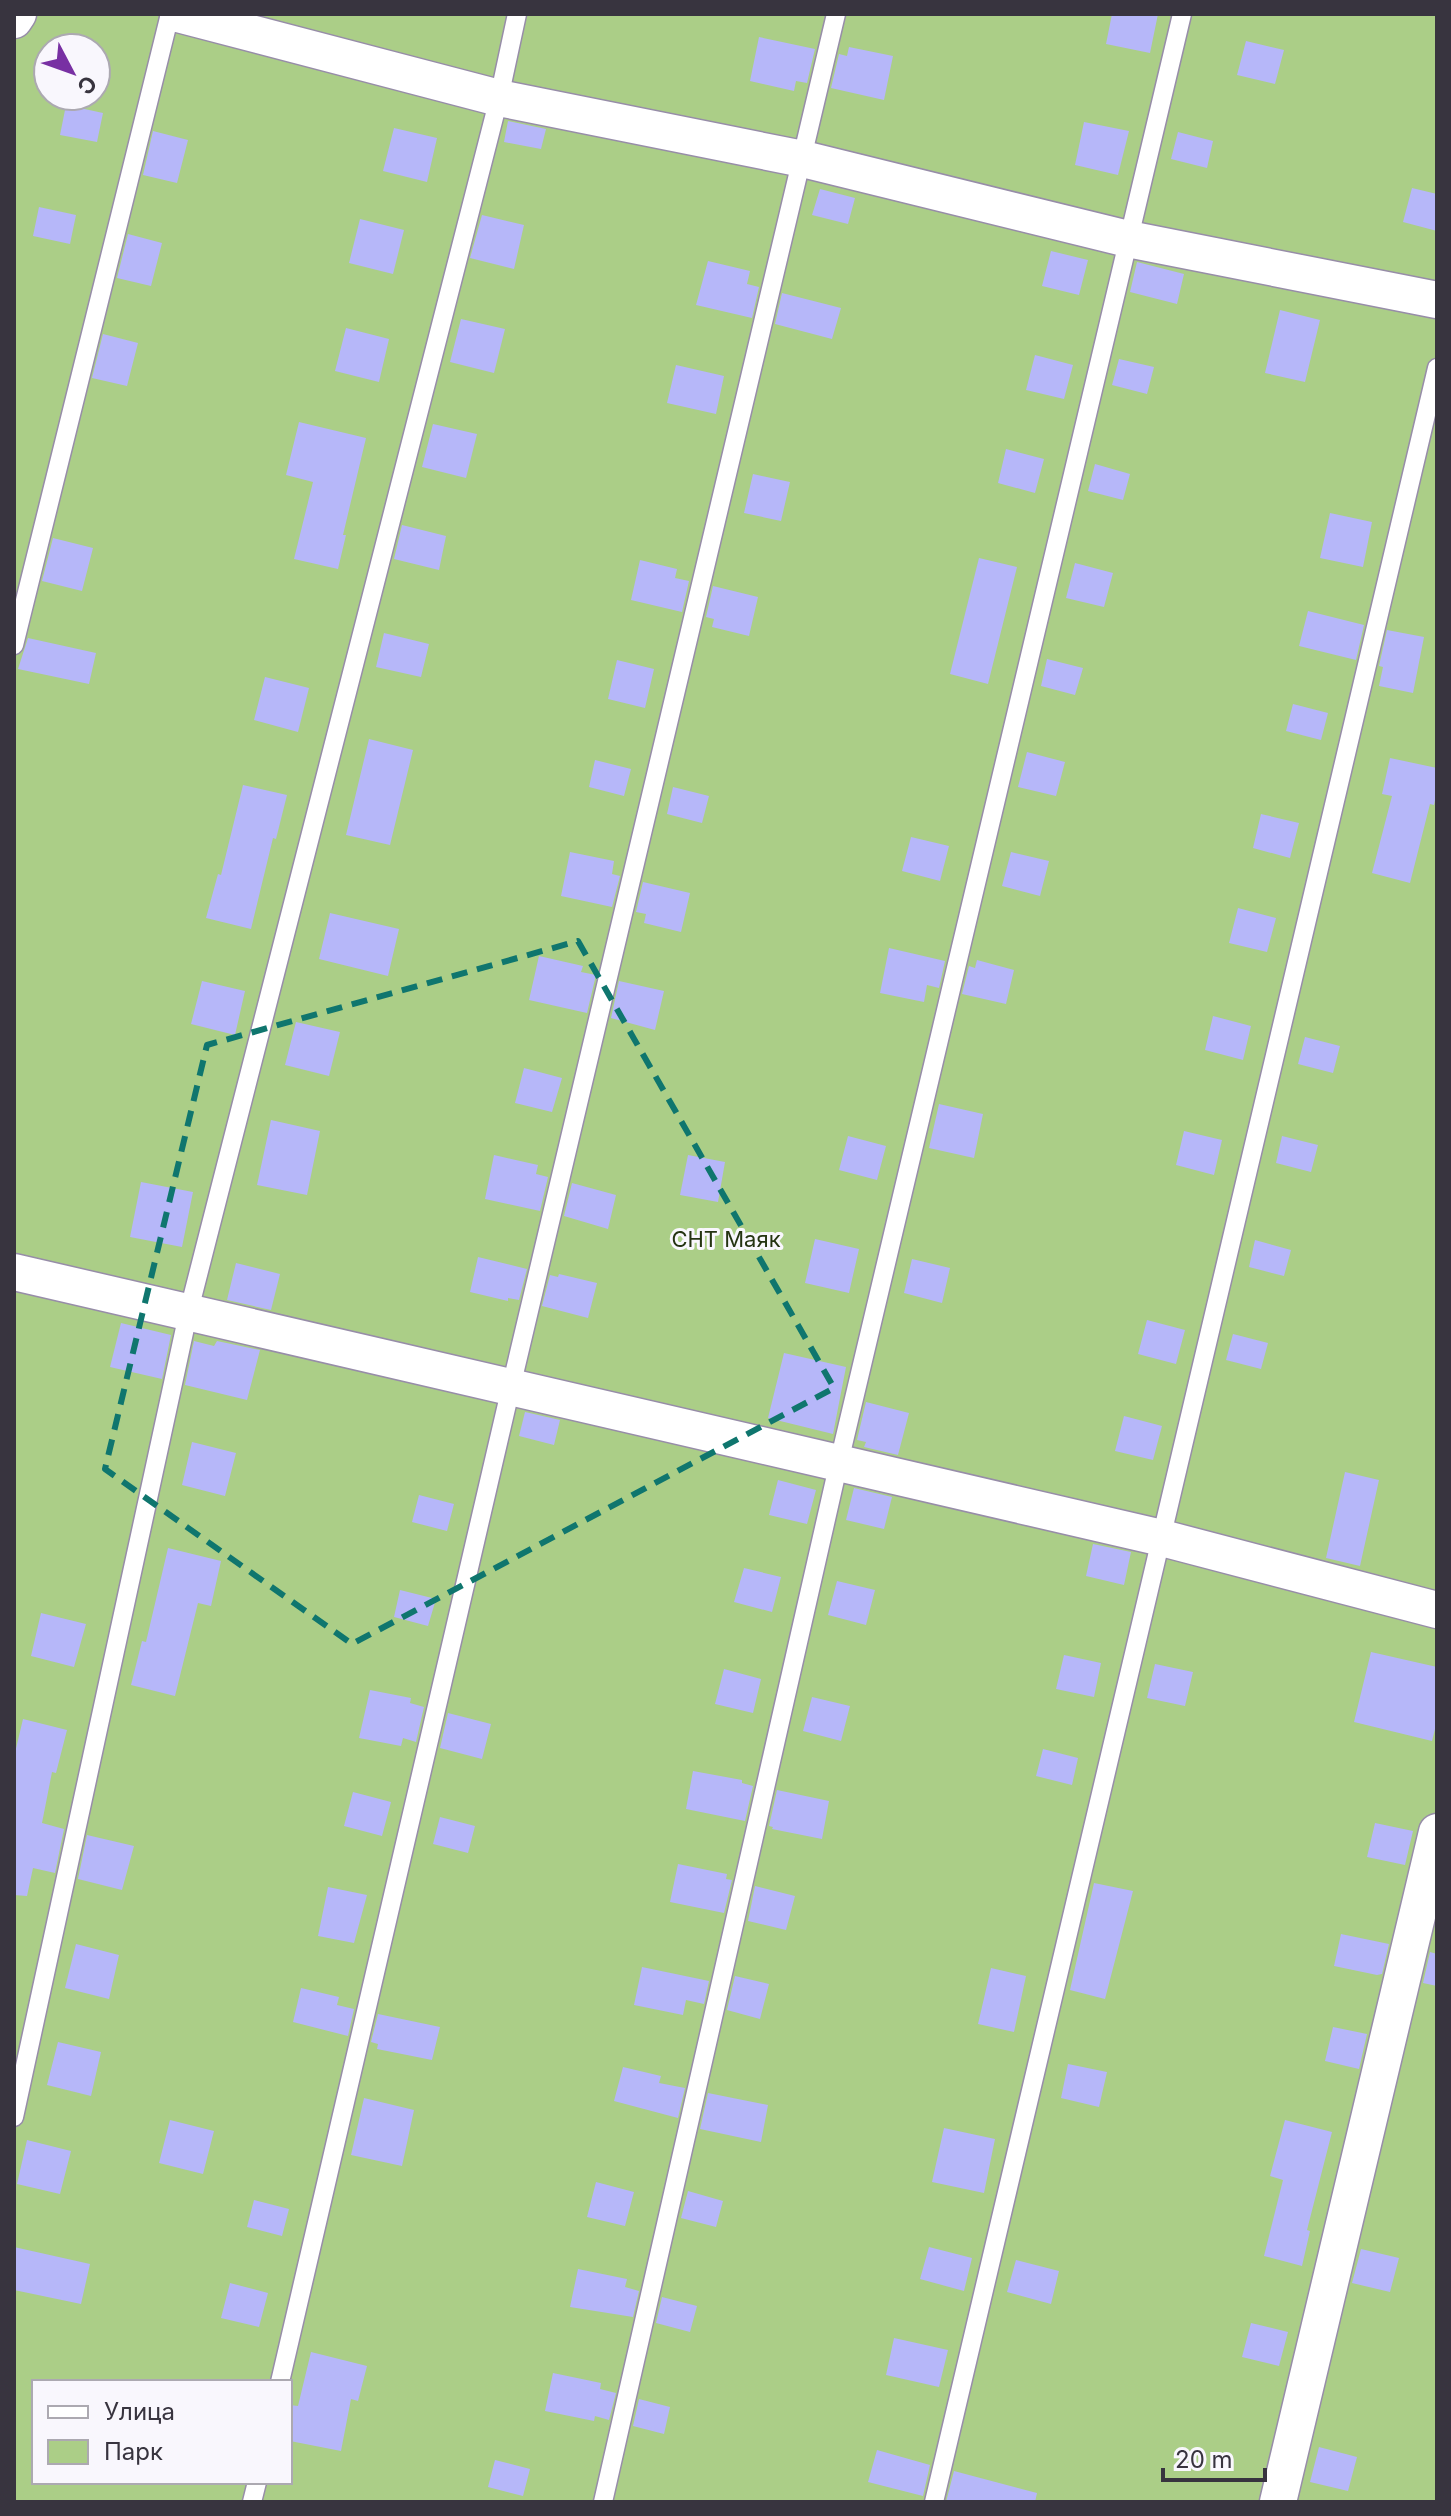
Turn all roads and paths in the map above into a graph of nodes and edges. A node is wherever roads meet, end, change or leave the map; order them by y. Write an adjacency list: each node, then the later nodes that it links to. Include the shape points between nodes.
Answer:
1 (18, 14): 7 (street)
2 (170, 14): 13 (lane)
3 (178, 14): 8 (street)
4 (517, 14): 8 (lane)
5 (836, 14): 9 (lane)
6 (1182, 14): 10 (lane)
7 (14, 20)
8 (499, 98): 9 (street); 15 (lane)
9 (803, 159): 10 (street); 16 (lane)
10 (1128, 239): 11 (street); 17 (lane)
11 (1437, 300)
12 (1437, 368): 18 (lane)
13 (14, 645)
14 (14, 1272): 15 (street)
15 (188, 1314): 16 (street); 21 (lane)
16 (511, 1387): 17 (street); 22 (lane)
17 (839, 1462): 18 (street); 23 (lane)
18 (1162, 1538): 19 (street); 24 (lane)
19 (1437, 1610)
20 (1437, 1832): 25 (street)
21 (14, 2117)
22 (280, 2380)
23 (603, 2502)
24 (934, 2502)
25 (1278, 2502)

